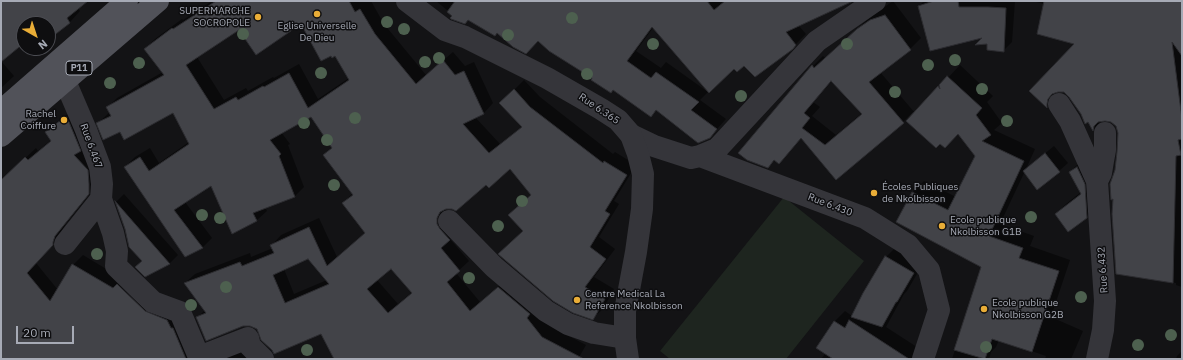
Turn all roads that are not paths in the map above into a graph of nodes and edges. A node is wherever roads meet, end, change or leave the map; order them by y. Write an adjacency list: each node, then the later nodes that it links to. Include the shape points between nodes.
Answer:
1 (127, 1): 7 (main road, P11)
2 (158, 1): 5 (main road, P11)
3 (407, 1): 9 (street, Rue 6.365, via 445,30 466,37 547,78 601,109 618,120)
4 (874, 1): 11 (street, via 817,40 717,149)
5 (65, 81): 10 (main road, P11); 13 (street, Rue 6.467, via 100,167)
6 (1059, 104): 12 (street, via 1070,121)
7 (1, 111)
8 (1105, 133): 12 (street, via 1104,161)
9 (630, 135): 11 (street, Rue 6.430, via 691,158); 16 (street, Rue 6.365, via 643,174 642,209 625,311)
10 (1, 136)
11 (700, 156): 19 (street, Rue 6.430, via 865,218 908,245 928,270 939,310)
12 (1097, 181): 20 (street, Rue 6.432, via 1105,301)
13 (101, 199): 15 (street); 17 (street, Rue 6.467, via 113,233 117,251 116,266 153,302 180,312 199,357 248,338 250,346)
14 (449, 221): 16 (street, via 494,267 546,311 568,324 594,333)
15 (65, 244)
16 (625, 338): 18 (street, Rue 6.365)
17 (263, 359)
18 (628, 359)
19 (924, 359)
20 (1097, 359)

